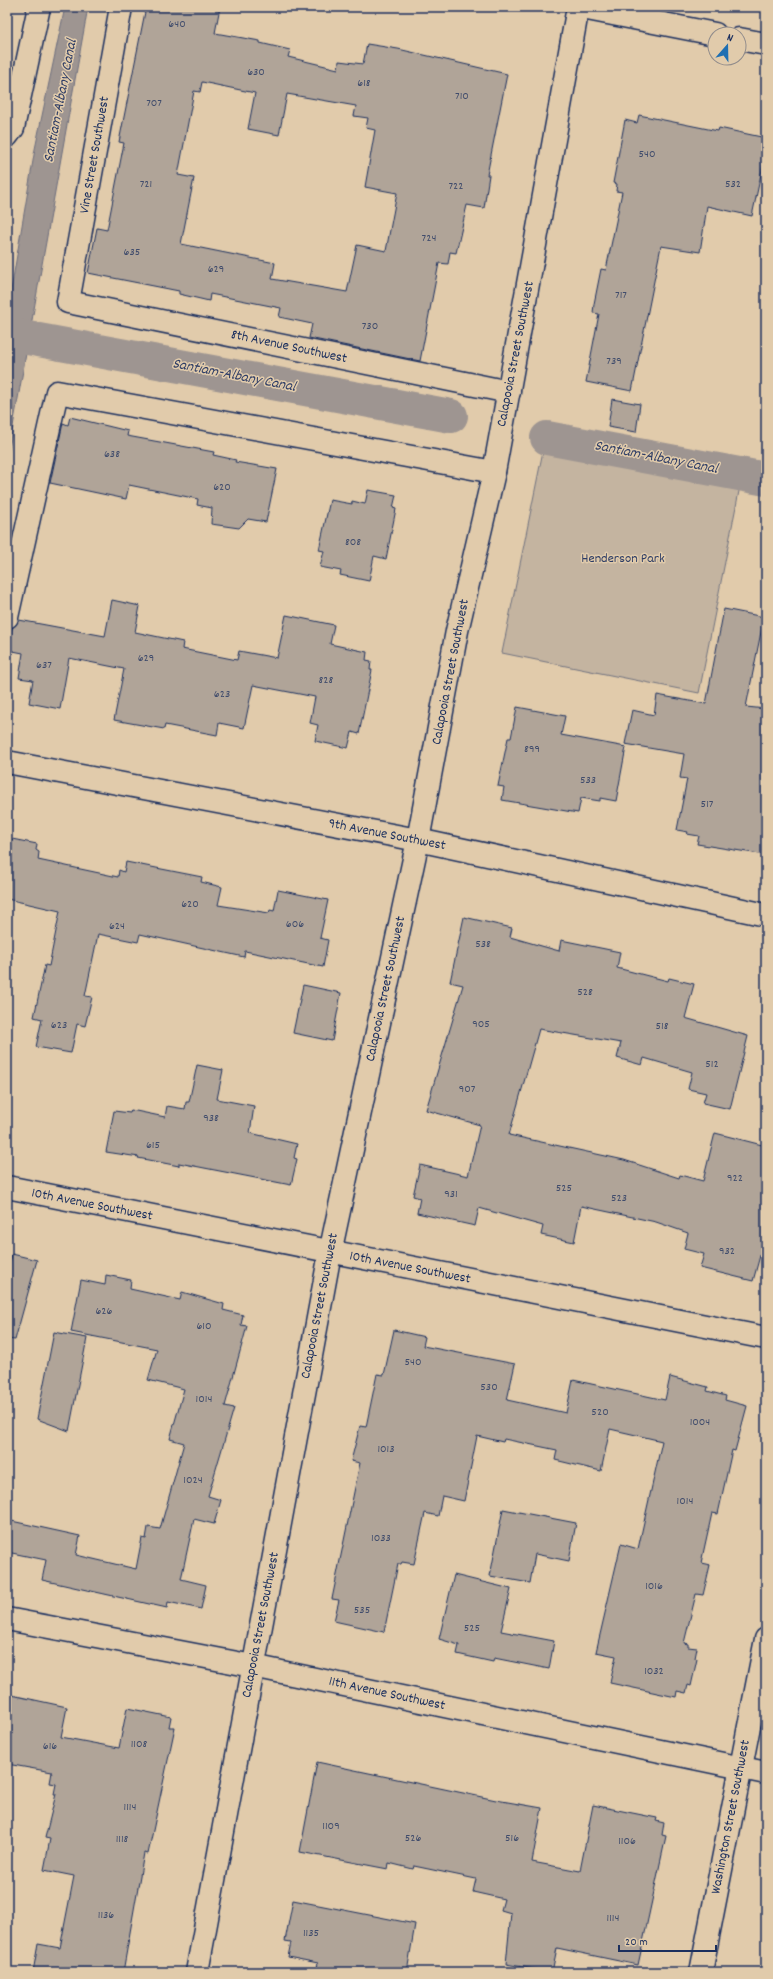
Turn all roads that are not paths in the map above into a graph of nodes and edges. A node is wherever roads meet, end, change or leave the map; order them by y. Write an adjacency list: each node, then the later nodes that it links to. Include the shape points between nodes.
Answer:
1 (39, 7): 7 (street, via 13,128)
2 (121, 7): 8 (street, Vine Street Southwest)
3 (578, 7): 4 (street); 9 (street, Calapooia Street Southwest)
4 (707, 32)
5 (747, 40): 6 (street)
6 (766, 44)
7 (7, 136)
8 (68, 302): 9 (street, 8th Avenue Southwest)
9 (509, 392): 10 (street, Calapooia Street Southwest)
10 (494, 472): 11 (street, via 57,392); 13 (street, Calapooia Street Southwest, via 457,631)
11 (7, 617)
12 (7, 762): 13 (street, 9th Avenue Southwest)
13 (418, 840): 14 (street, 9th Avenue Southwest); 16 (street, Calapooia Street Southwest)
14 (766, 914)
15 (7, 1187): 16 (street, 10th Avenue Southwest)
16 (330, 1253): 17 (street, 10th Avenue Southwest); 20 (street, Calapooia Street Southwest)
17 (766, 1338)
18 (7, 1619): 20 (street, 11th Avenue Southwest)
19 (766, 1638): 21 (street, Washington Street Southwest)
20 (253, 1666): 21 (street, 11th Avenue Southwest); 23 (street, Calapooia Street Southwest)
21 (740, 1768): 22 (street, 11th Avenue Southwest); 24 (street, Washington Street Southwest)
22 (766, 1773)
23 (197, 1972)
24 (701, 1972)

